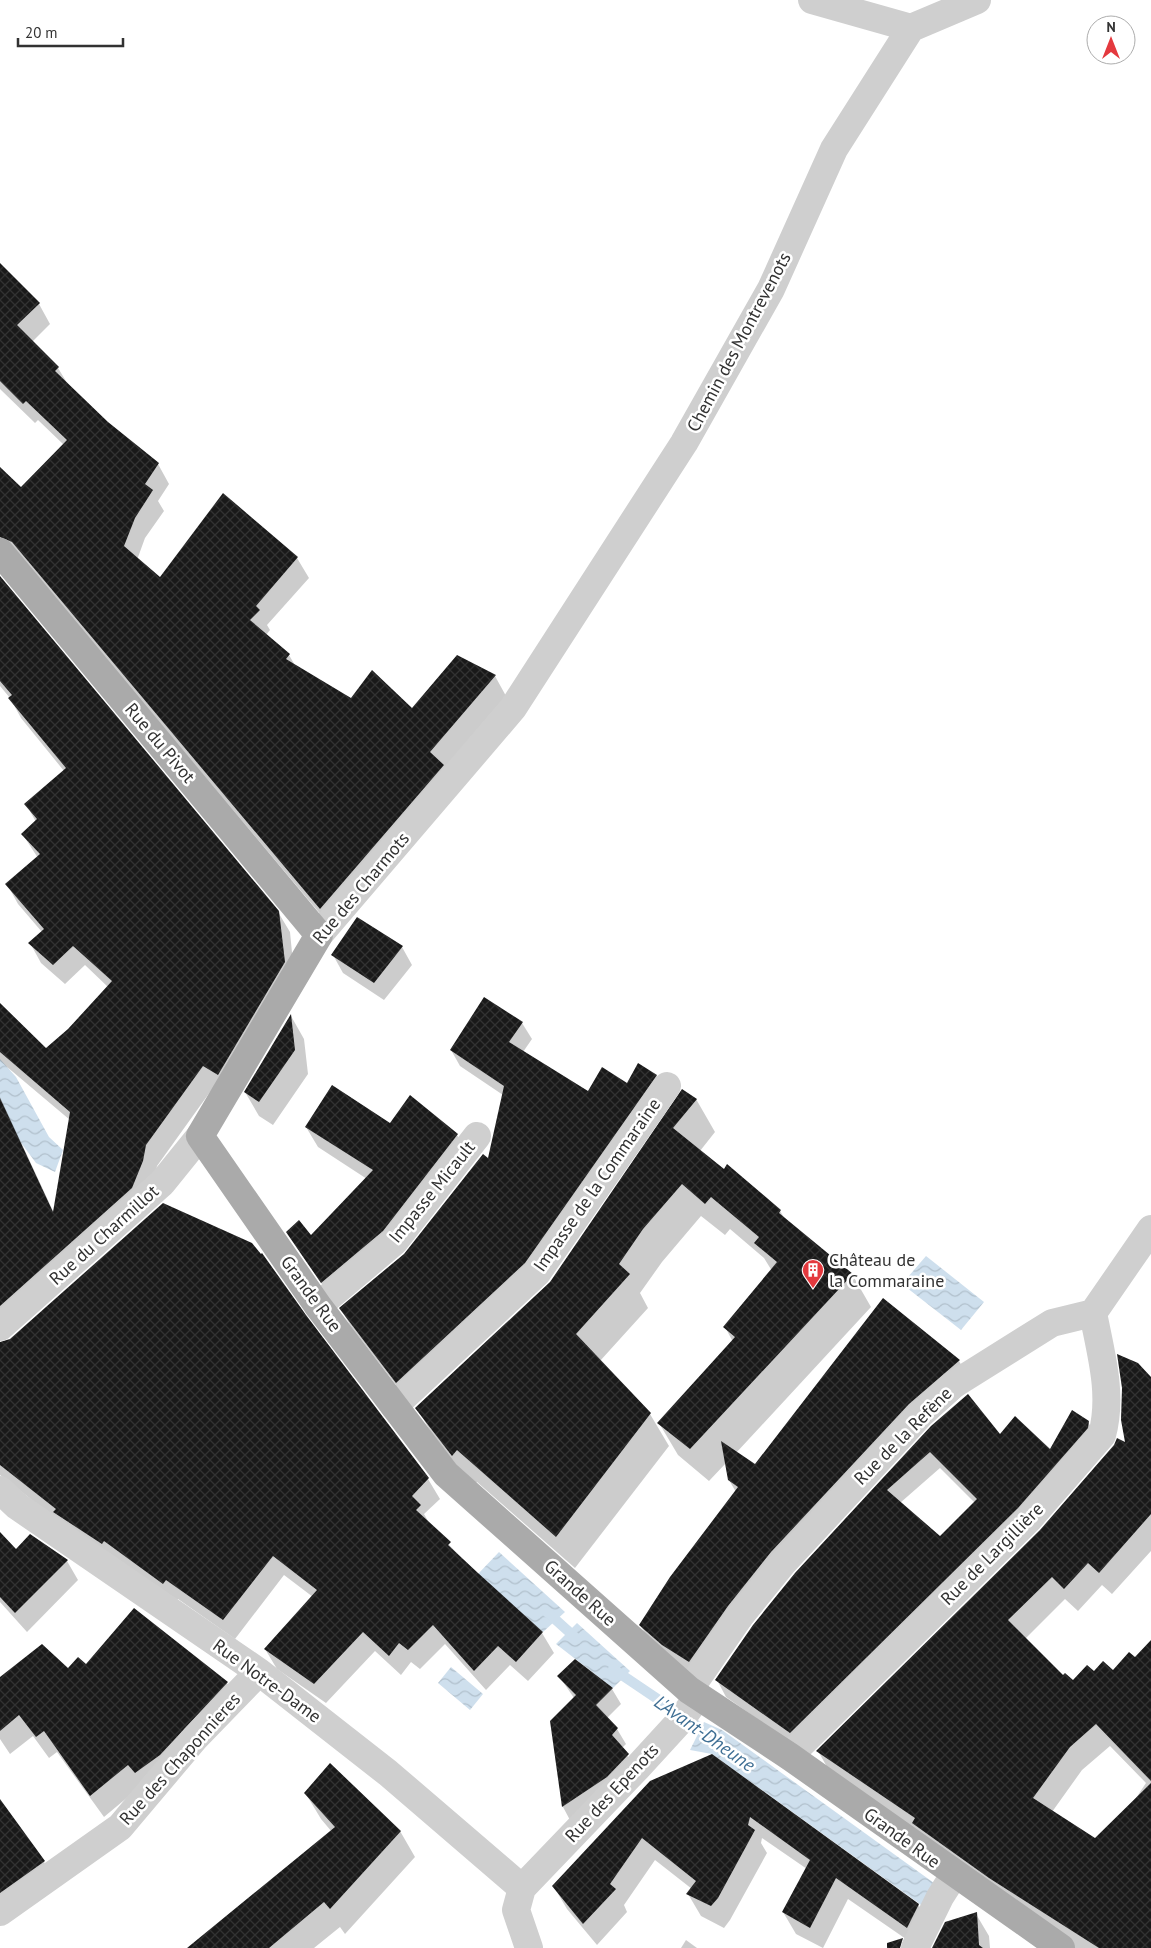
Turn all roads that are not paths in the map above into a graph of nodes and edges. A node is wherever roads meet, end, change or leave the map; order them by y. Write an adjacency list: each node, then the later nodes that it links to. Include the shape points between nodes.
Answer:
1 (812, 0): 3 (street)
2 (977, 0): 3 (street)
3 (911, 28): 5 (street, Chemin des Montrevenots, via 834,149 771,289 684,443)
4 (0, 552): 6 (main road, Rue du Pivot)
5 (513, 708): 6 (street, Rue des Charmots)
6 (319, 935): 8 (main road, Rue des Charmots)
7 (667, 1086): 14 (street, Impasse de la Commaraine, via 537,1273)
8 (200, 1136): 11 (main road, Grande Rue); 13 (street, Rue du Charmillot, via 162,1183)
9 (477, 1136): 11 (street, Impasse Micault, via 394,1242)
10 (1151, 1229): 12 (street)
11 (318, 1306): 14 (main road, Grande Rue)
12 (1093, 1313): 17 (street, Rue de la Refène, via 1052,1323 953,1386 927,1409 782,1563 740,1616); 18 (street, Rue de Largillière, via 1108,1397 1102,1435 1029,1519)
13 (0, 1327)
14 (394, 1406): 17 (main road, Grande Rue, via 446,1474)
15 (0, 1490): 16 (street, Rue Notre-Dame, via 17,1506)
16 (259, 1672): 20 (street, Rue Notre-Dame, via 388,1772); 21 (street, Rue des Chaponnieres, via 195,1738 120,1827)
17 (690, 1702): 18 (main road, Grande Rue); 20 (street, Rue des Epenots, via 637,1768)
18 (789, 1756): 19 (main road, Grande Rue)
19 (954, 1875): 23 (street); 24 (main road, Grande Rue)
20 (522, 1888): 22 (street, via 516,1910)
21 (0, 1912)
22 (529, 1948)
23 (915, 1948)
24 (1061, 1948)

